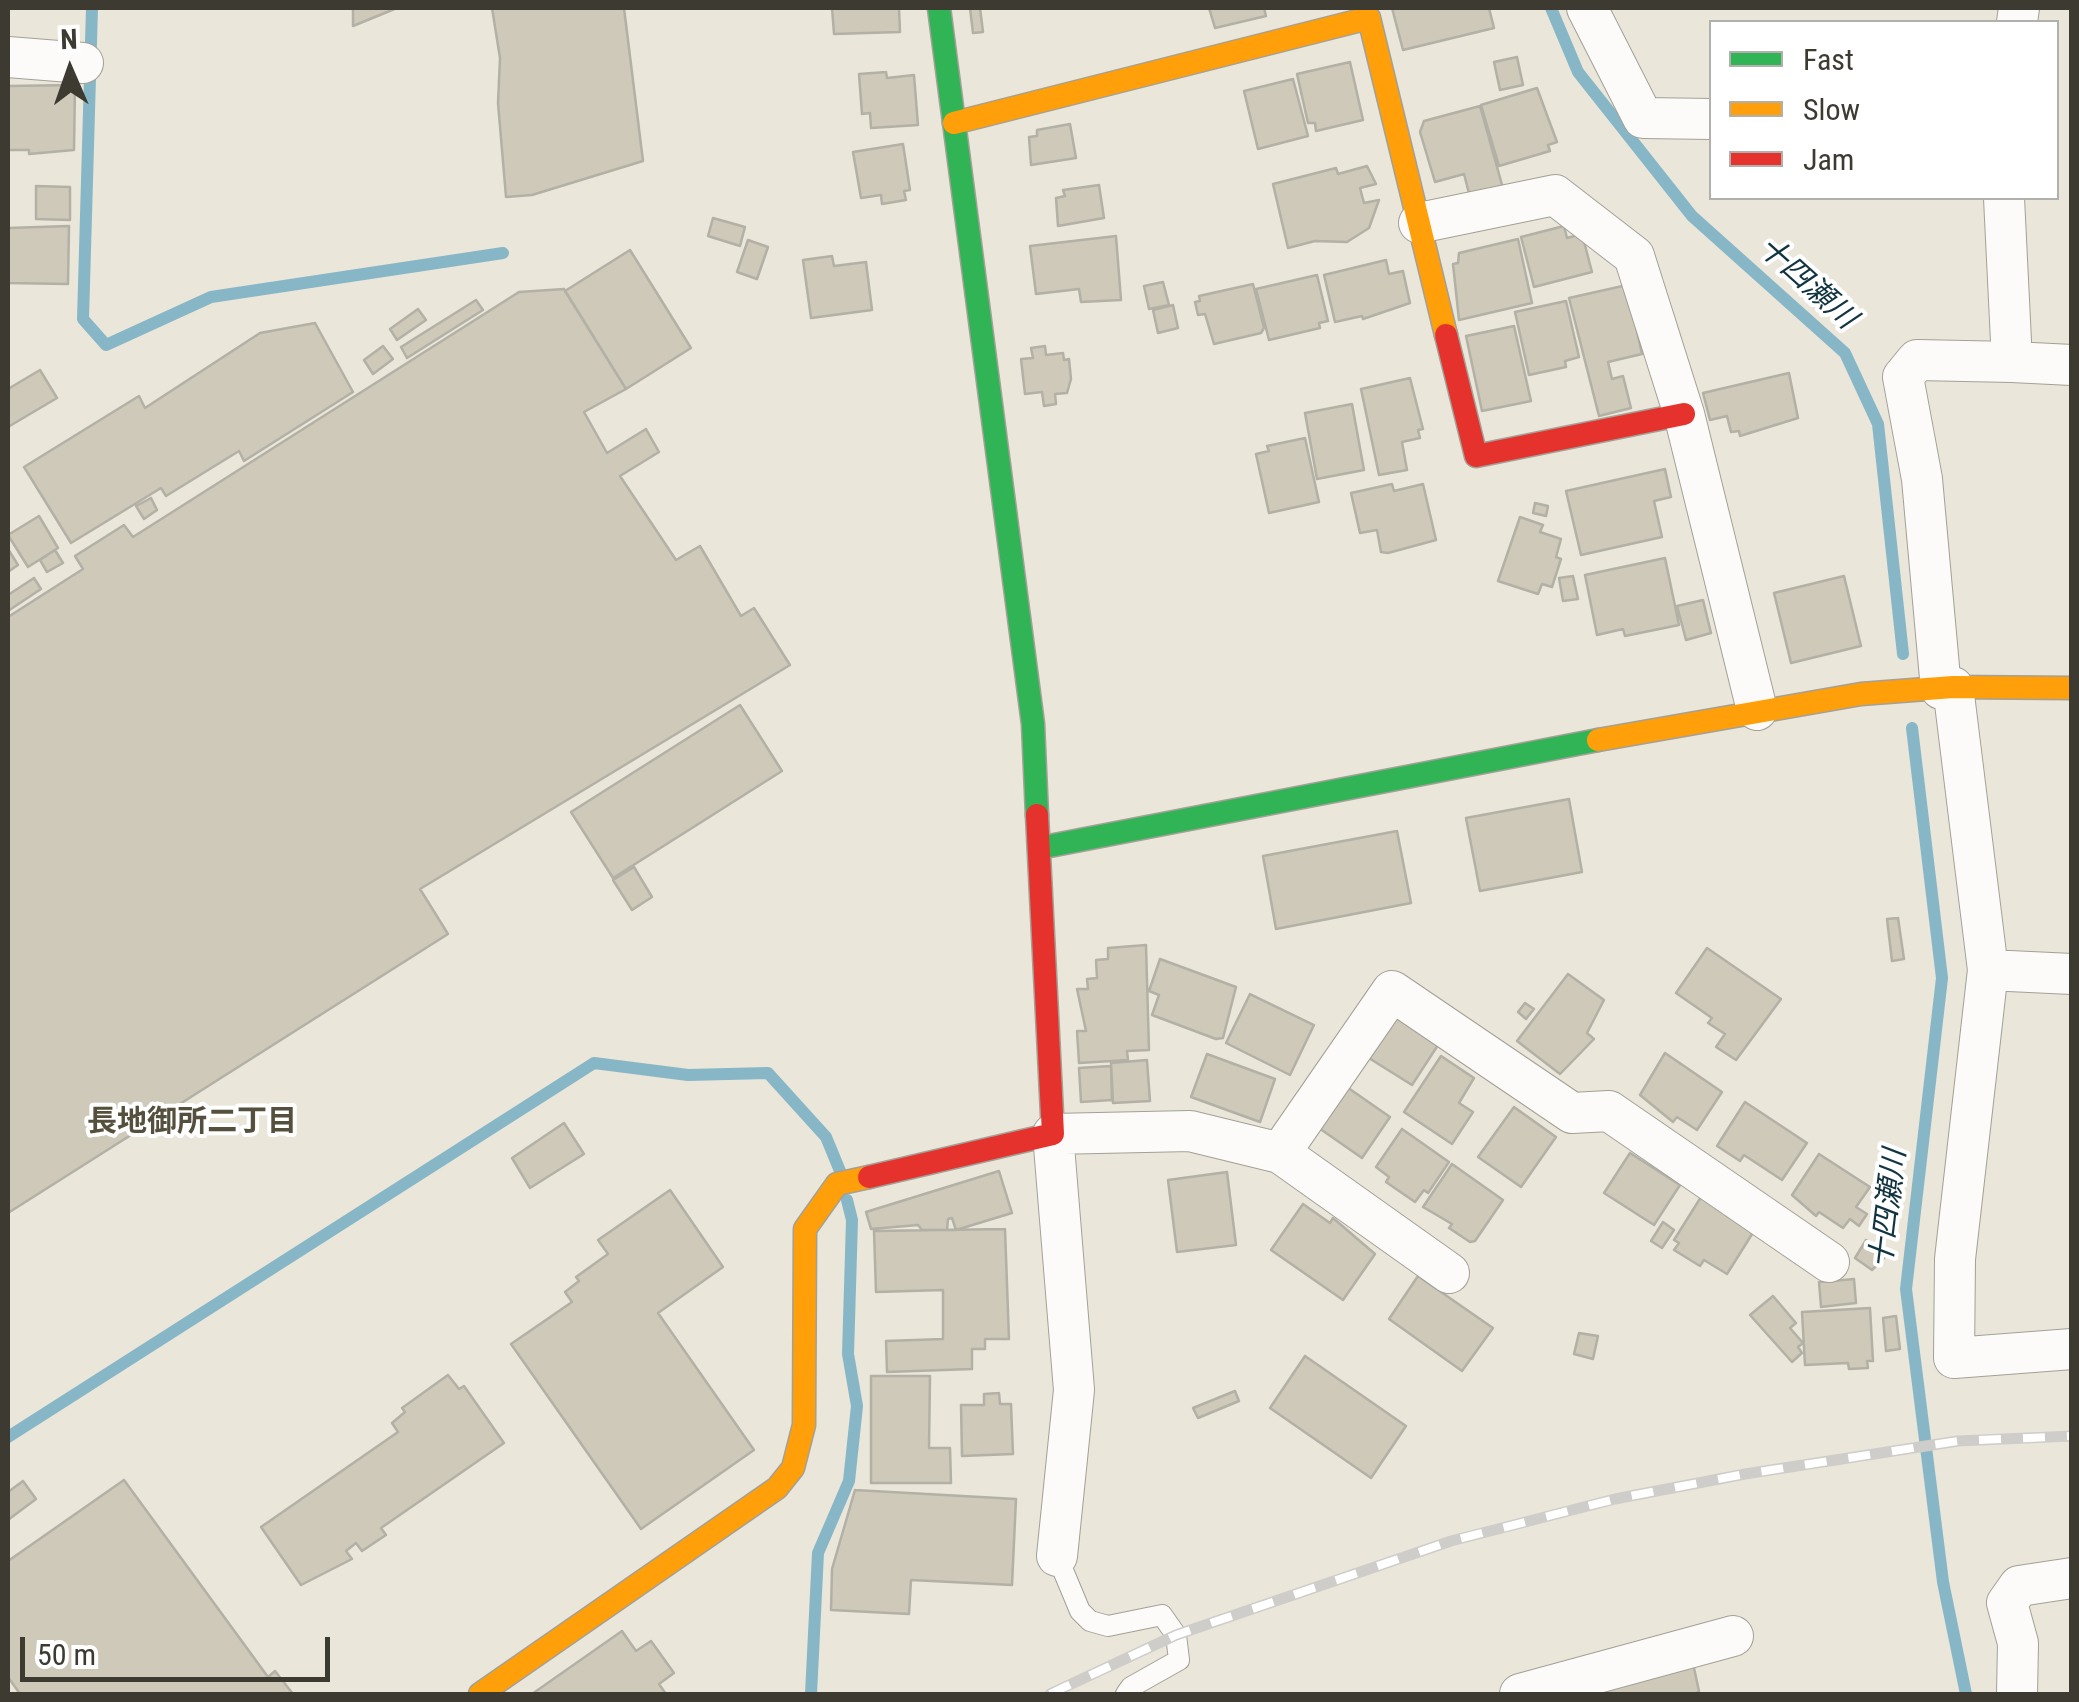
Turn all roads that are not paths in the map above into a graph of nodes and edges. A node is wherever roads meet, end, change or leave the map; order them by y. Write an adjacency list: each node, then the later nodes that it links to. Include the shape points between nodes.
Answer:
1 (939, 8): 6 (street)
2 (1587, 8): 5 (street, via 1643,118)
3 (8, 57): 4 (street)
4 (83, 63)
5 (1709, 118)
6 (954, 123): 8 (street, via 1369,18); 15 (street, via 1028,685)
7 (2004, 200): 9 (street)
8 (1419, 223): 11 (street, via 1555,195 1634,256); 11 (street, via 1476,456)
9 (2012, 362): 10 (street); 12 (street, via 1916,360 1903,378)
10 (2072, 364)
11 (1684, 414): 14 (street)
12 (1947, 688): 13 (street); 14 (street); 16 (street)
13 (2072, 688)
14 (1756, 710): 15 (street)
15 (1039, 848): 18 (street)
16 (1988, 970): 17 (street); 22 (street, via 1955,1259 1954,1358)
17 (2072, 974)
18 (1053, 1134): 19 (street, via 1190,1131); 23 (street, via 1074,1390); 26 (street, via 837,1184 804,1229 804,1425 794,1468 777,1488)
19 (1280, 1152): 20 (street, via 1392,991 1572,1114 1610,1111); 21 (street)
20 (1829, 1262)
21 (1449, 1273)
22 (2072, 1349)
23 (1057, 1556): 27 (lane, via 1090,1621 1108,1626 1162,1616 1176,1635 1179,1660)
24 (2072, 1578): 29 (street, via 2019,1586 2007,1603 2018,1642)
25 (1733, 1636): 28 (street)
26 (480, 1694)
27 (1126, 1694)
28 (1520, 1694)
29 (2017, 1694)

